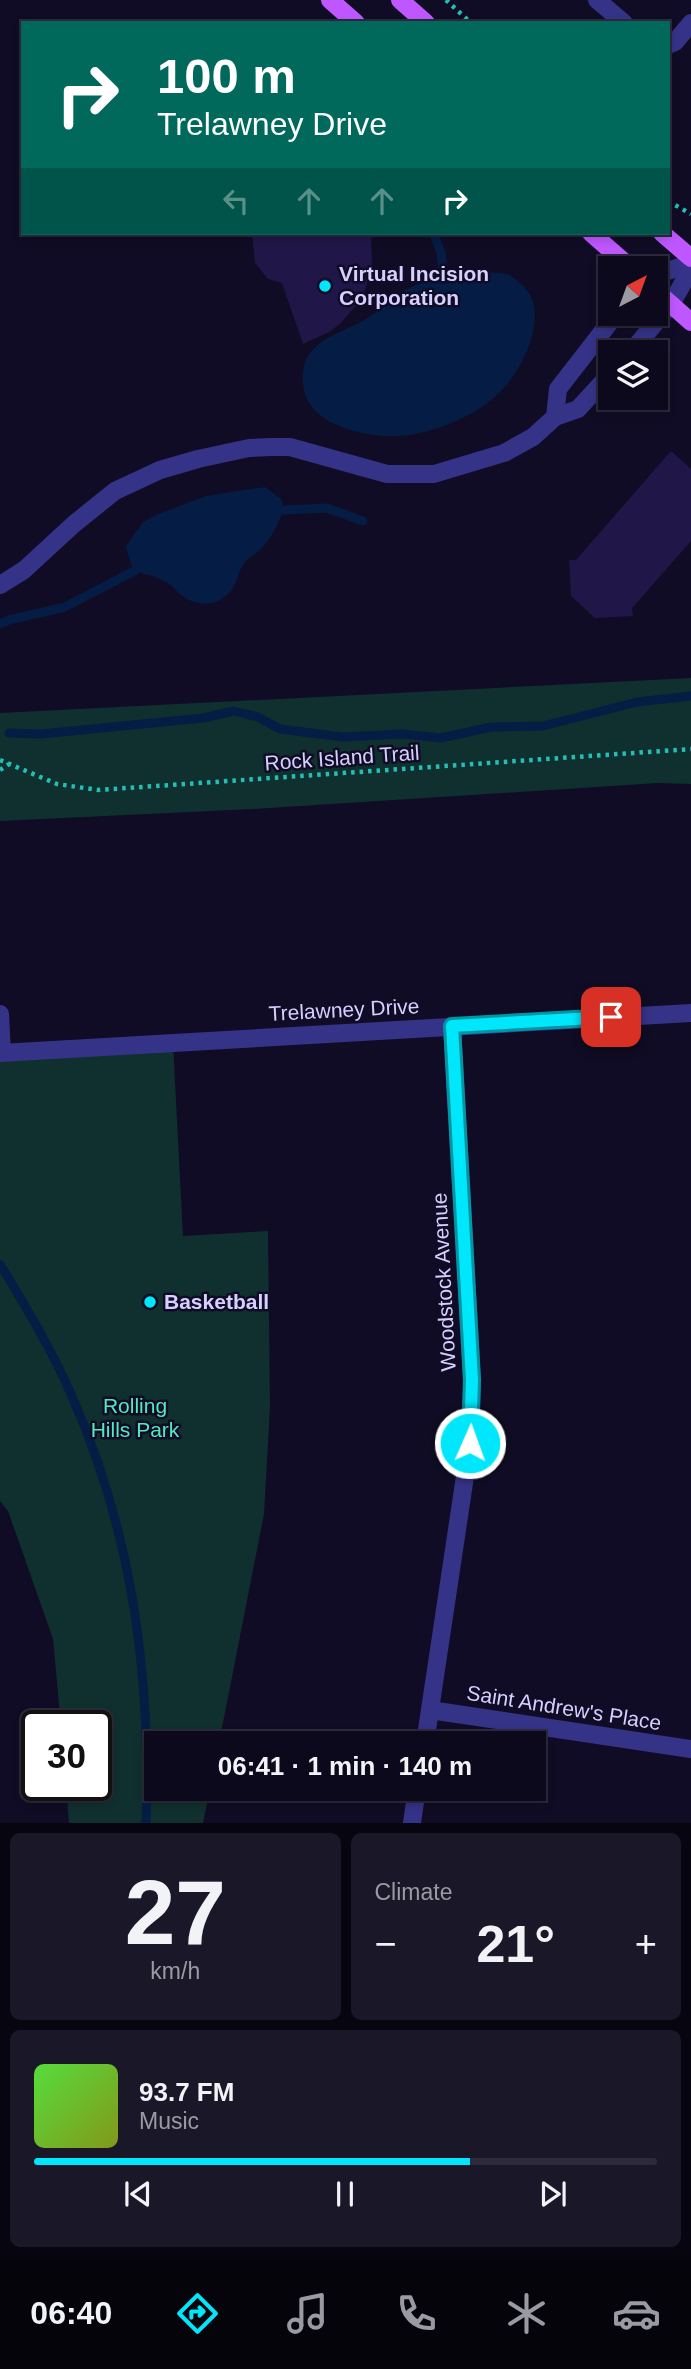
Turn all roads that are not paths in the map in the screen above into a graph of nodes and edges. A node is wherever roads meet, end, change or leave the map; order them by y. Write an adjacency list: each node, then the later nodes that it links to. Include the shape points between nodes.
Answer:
1 (330, 0): 4 (main road)
2 (400, 0): 5 (main road)
3 (597, 0): 6 (street)
4 (354, 21)
5 (424, 21)
6 (622, 21)
7 (691, 23): 8 (street)
8 (670, 44)
9 (593, 235): 11 (main road)
10 (664, 235): 12 (main road)
11 (617, 256)
12 (691, 260): 14 (street)
13 (691, 269): 16 (street)
14 (668, 270)
15 (668, 301): 16 (main road)
16 (671, 304): 17 (main road); 19 (street)
17 (691, 322)
18 (607, 326): 21 (street, via 558,389)
19 (641, 340)
20 (598, 387): 21 (street, via 578,409)
21 (555, 417): 22 (street, via 533,437 504,453 434,474 387,474 290,447 248,448 160,470 116,491)
22 (0, 585)
23 (691, 1013): 25 (street, Trelawney Drive)
24 (0, 1014): 26 (street)
25 (452, 1026): 26 (street, Trelawney Drive); 27 (street, Woodstock Avenue, via 472,1393 470,1443)
26 (1, 1053)
27 (430, 1710): 28 (street, Woodstock Avenue); 29 (street, Saint Andrew's Place)
28 (427, 1731)
29 (691, 1749)
30 (416, 1801): 31 (street)
31 (412, 1823)

